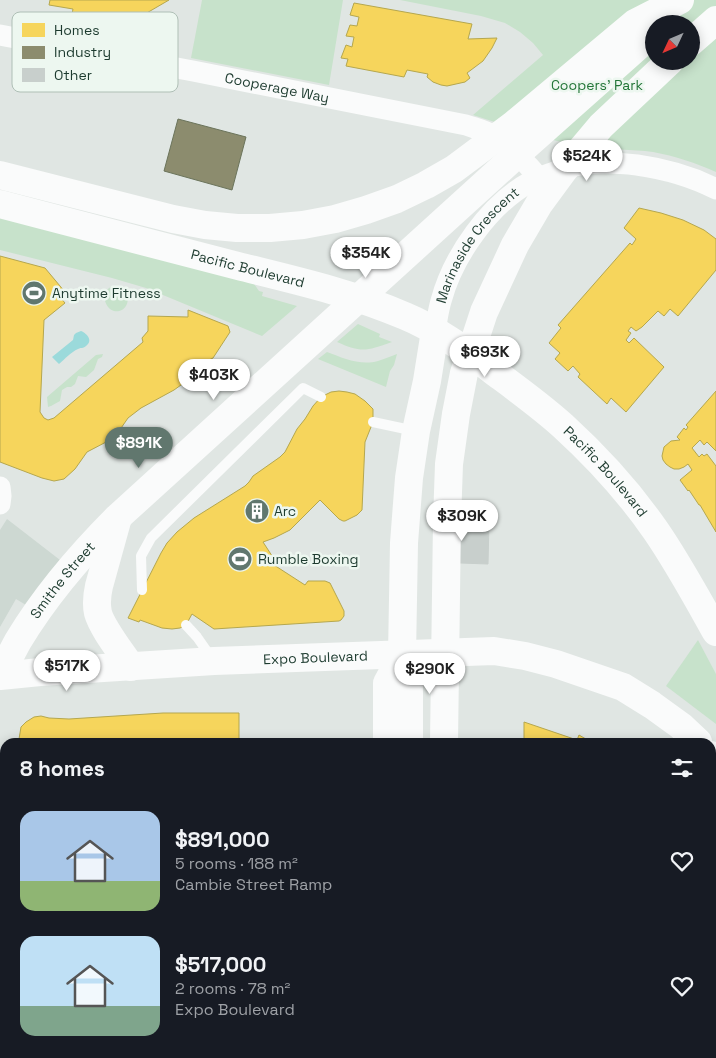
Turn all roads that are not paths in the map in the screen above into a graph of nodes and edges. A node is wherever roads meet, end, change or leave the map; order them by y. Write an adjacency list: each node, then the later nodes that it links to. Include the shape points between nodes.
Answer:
1 (680, 0): 9 (main road, via 635,23 454,169 397,199 335,219 270,228 205,225)
2 (689, 0): 3 (main road)
3 (673, 15)
4 (716, 20): 5 (main road)
5 (700, 34)
6 (645, 40): 19 (main road, Smithe Street)
7 (178, 68): 10 (street, Cooperage Way, via 466,125 506,144)
8 (660, 70): 29 (main road, via 601,126 539,204 515,245 484,312 464,373 450,464)
9 (0, 175)
10 (539, 178): 11 (street, Marinaside Crescent, via 570,167 612,163 675,172); 13 (street, Marinaside Crescent, via 501,203 472,238 444,292)
11 (716, 189)
12 (0, 204): 13 (main road, Pacific Boulevard, via 350,296 406,316)
13 (435, 331): 16 (main road); 22 (main road, Pacific Boulevard, via 526,396 563,426 607,470 655,529)
14 (321, 397): 20 (lane, via 303,388 151,538 141,556)
15 (373, 422): 16 (lane)
16 (416, 431): 23 (main road, via 404,534)
17 (0, 487): 18 (street)
18 (0, 504)
19 (118, 517): 25 (main road, via 97,604 103,624); 26 (main road, Smithe Street, via 44,603 18,641)
20 (142, 590)
21 (186, 625): 24 (lane)
22 (716, 632)
23 (402, 655): 24 (main road, Expo Boulevard); 27 (main road, via 387,683); 28 (main road, via 409,682); 30 (main road, Expo Boulevard, via 494,651 556,664 623,687)
24 (214, 661): 25 (main road, Expo Boulevard)
25 (131, 667): 26 (main road, Expo Boulevard)
26 (0, 676)
27 (387, 738)
28 (409, 738)
29 (444, 738)
30 (694, 738)

